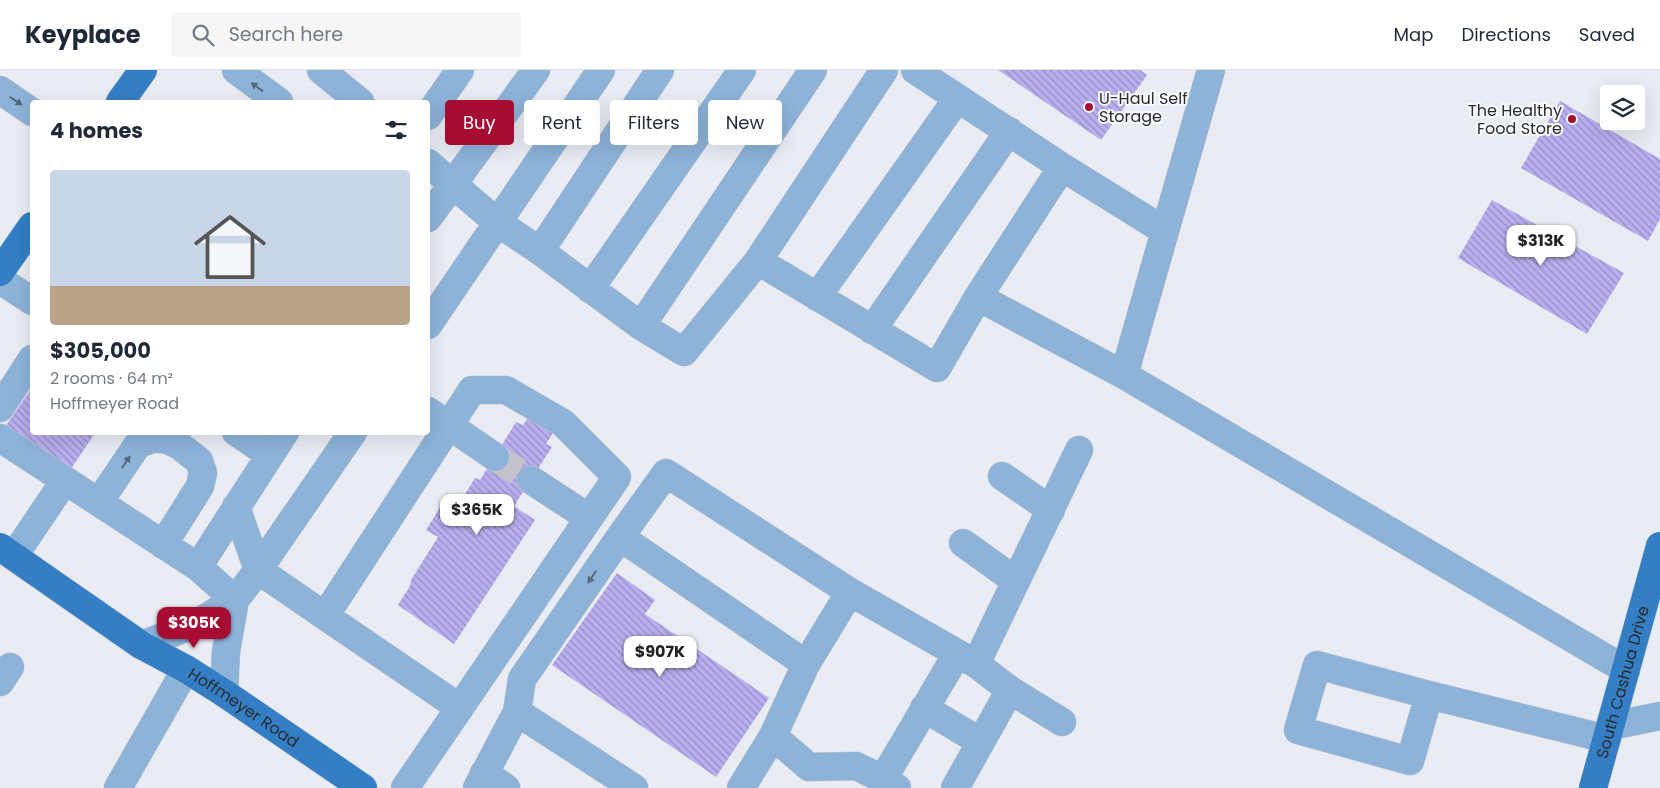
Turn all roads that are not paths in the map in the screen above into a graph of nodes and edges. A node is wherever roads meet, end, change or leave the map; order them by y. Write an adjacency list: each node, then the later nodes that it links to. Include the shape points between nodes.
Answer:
1 (236, 70): 16 (street, one-way to 1)
2 (321, 70): 17 (street)
3 (460, 70): 19 (street)
4 (536, 70): 23 (street)
5 (601, 70): 25 (street)
6 (660, 70): 28 (street)
7 (742, 70): 32 (street)
8 (813, 70): 37 (street)
9 (884, 70): 30 (street)
10 (916, 70): 14 (street)
11 (1211, 70): 27 (street)
12 (142, 71): 15 (main road)
13 (0, 90): 18 (street, one-way to 18)
14 (957, 99): 20 (street); 33 (street)
15 (128, 100)
16 (276, 100)
17 (355, 100)
18 (30, 111)
19 (430, 113)
20 (1010, 131): 22 (street); 38 (street)
21 (430, 165): 23 (street)
22 (1062, 167): 27 (street); 34 (street)
23 (452, 184): 24 (street); 25 (street)
24 (430, 215)
25 (498, 223): 28 (street); 36 (street)
26 (30, 228): 29 (main road)
27 (1165, 231): 40 (street)
28 (540, 251): 32 (street)
29 (4, 258)
30 (758, 261): 33 (street); 37 (street, via 684,352)
31 (0, 280): 35 (street)
32 (590, 289): 37 (street)
33 (817, 297): 38 (street)
34 (978, 297): 38 (street, via 937,368); 40 (street)
35 (30, 300)
36 (430, 322)
37 (641, 326)
38 (872, 330)
39 (30, 362): 41 (street)
40 (1124, 375): 74 (street)
41 (0, 408)
42 (438, 418): 43 (street); 51 (street); 58 (street, via 472,390 506,390 563,423 616,477)
43 (430, 432)
44 (240, 435): 50 (street)
45 (283, 435): 50 (street)
46 (351, 435): 65 (street)
47 (428, 435): 69 (street)
48 (0, 438): 53 (street)
49 (1079, 450): 57 (street)
50 (270, 456): 56 (street)
51 (495, 457)
52 (1002, 476): 57 (street)
53 (65, 480): 55 (street); 63 (street)
54 (531, 480): 58 (street)
55 (99, 502): 61 (street); 61 (street, one-way to 61, via 138,444 166,439 180,446 199,461 203,473 200,486)
56 (236, 508): 64 (street); 65 (street)
57 (1050, 510): 66 (street)
58 (589, 518): 78 (street)
59 (620, 537): 67 (street, via 666,473); 72 (street); 80 (street, one-way to 80, via 522,679)
60 (964, 543): 66 (street)
61 (163, 545): 64 (street)
62 (1660, 549): 74 (main road, South Cashua Drive)
63 (7, 551): 70 (main road, Hoffmeyer Road)
64 (198, 567): 68 (street)
65 (258, 570): 68 (street); 69 (street)
66 (1016, 580): 71 (street)
67 (850, 592): 71 (street); 72 (street)
68 (235, 600): 70 (street, via 194,625); 76 (street, via 226,651)
69 (325, 616): 78 (street)
70 (141, 645): 73 (main road, Hoffmeyer Road)
71 (966, 659): 75 (street); 79 (street)
72 (806, 664): 84 (street)
73 (186, 669): 76 (main road, Hoffmeyer Road); 89 (street)
74 (1626, 670): 83 (main road, South Cashua Drive)
75 (1010, 690): 82 (street); 85 (street)
76 (224, 693): 90 (main road, Hoffmeyer Road)
77 (1429, 695): 77 (street, via 1317,665 1298,730 1410,761); 83 (street)
78 (460, 708): 91 (street)
79 (924, 708): 85 (street); 88 (street)
80 (518, 712): 87 (street); 92 (street)
81 (1660, 716): 83 (street)
82 (1062, 722)
83 (1609, 732): 95 (main road, South Cashua Drive)
84 (773, 736): 86 (street); 93 (street)
85 (981, 742): 94 (street)
86 (817, 778): 88 (street, via 856,766)
87 (489, 783)
88 (890, 783)
89 (118, 788)
90 (363, 788)
91 (405, 788)
92 (634, 788)
93 (741, 788)
94 (955, 788)
95 (1593, 788)

